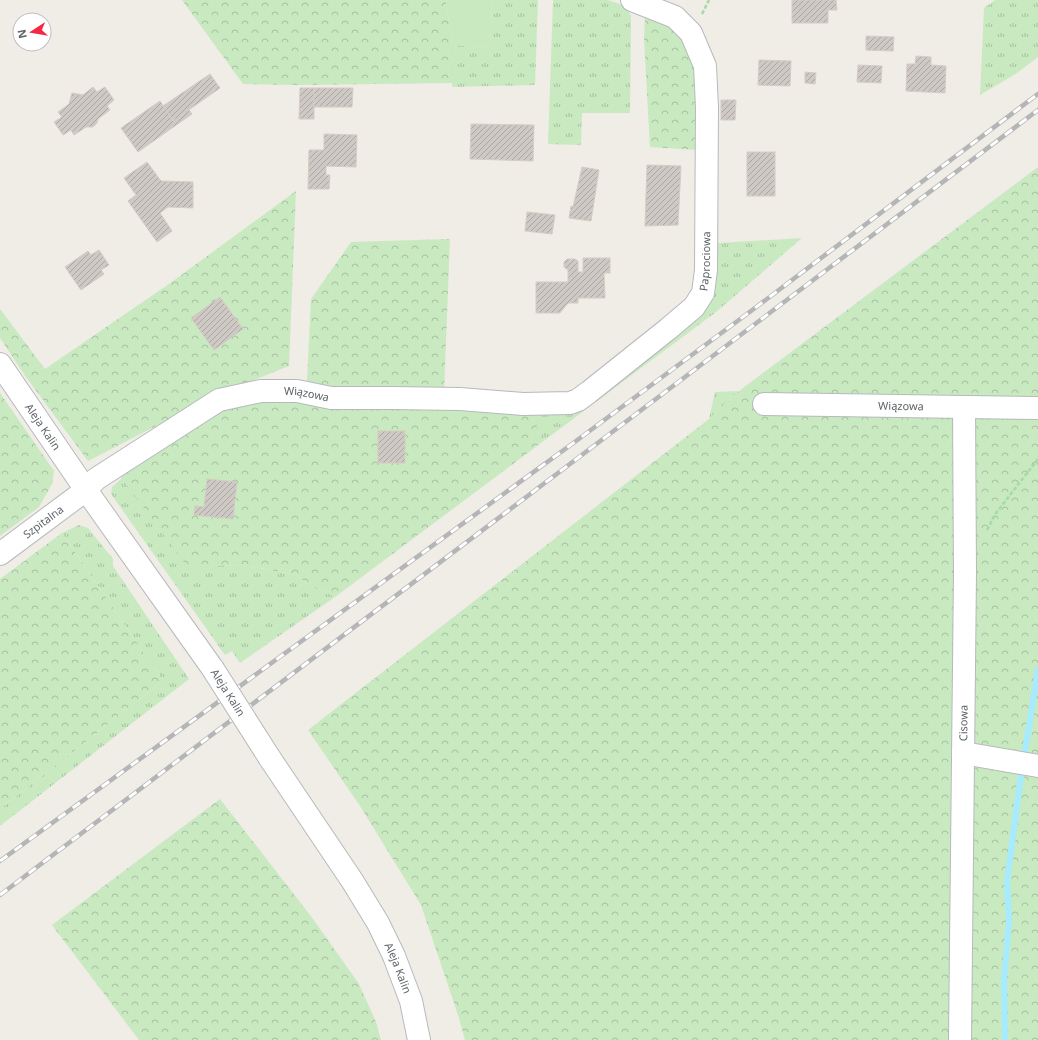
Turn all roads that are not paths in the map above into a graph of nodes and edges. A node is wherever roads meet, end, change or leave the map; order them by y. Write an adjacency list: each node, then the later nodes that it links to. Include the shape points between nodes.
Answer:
1 (632, 0): 3 (street, Paprociowa, via 675,17 691,33 705,66 706,270 703,293 694,307 578,400)
2 (0, 364): 7 (street, Aleja Kalin)
3 (556, 404): 7 (street, Wiązowa, via 460,399 331,398 297,391 261,391 219,400 96,479)
4 (764, 404): 5 (street, Wiązowa)
5 (964, 407): 6 (street, Wiązowa); 9 (street, Cisowa)
6 (1038, 408)
7 (86, 490): 8 (street, Szpitalna); 11 (street, Aleja Kalin, bridge, via 213,669 353,882 394,956 411,1001)
8 (0, 554)
9 (963, 753): 10 (street); 12 (street, Cisowa)
10 (1038, 766)
11 (419, 1040)
12 (960, 1040)

